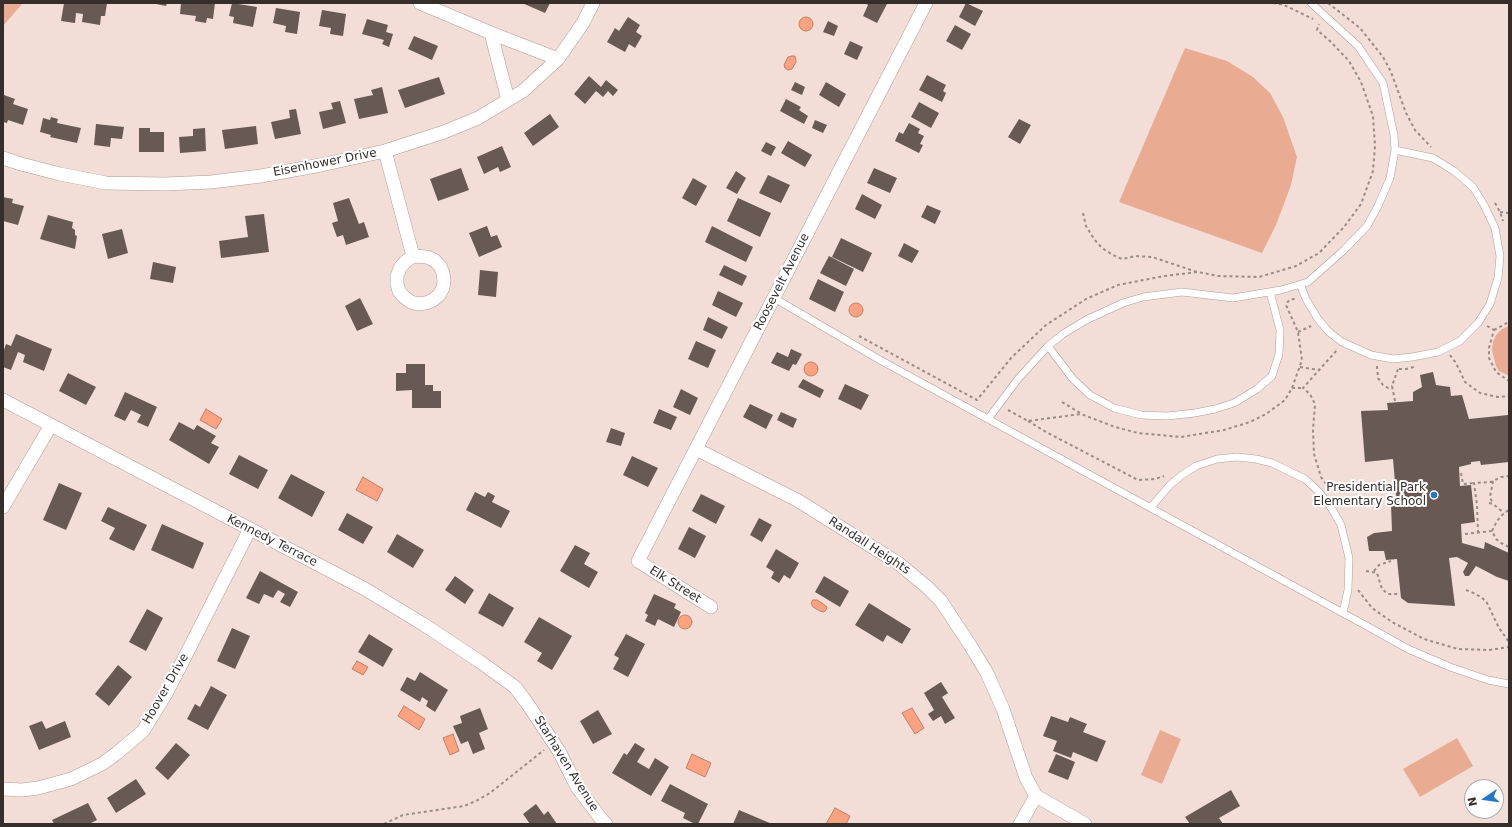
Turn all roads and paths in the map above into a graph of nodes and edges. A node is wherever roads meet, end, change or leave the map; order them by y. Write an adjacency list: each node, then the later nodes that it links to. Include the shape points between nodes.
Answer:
1 (420, 3): 7 (street)
2 (593, 3): 8 (street, Eisenhower Drive, via 583,23)
3 (926, 3): 23 (street, Roosevelt Avenue)
4 (1273, 3): 20 (path, via 1284,5 1320,24 1317,30 1348,61 1361,82 1373,116 1373,171 1360,204 1344,227 1319,253 1296,266 1259,277 1218,276)
5 (1311, 3): 10 (lane, via 1358,46 1383,83)
6 (1328, 3): 12 (path, via 1360,28 1383,57 1415,130)
7 (491, 33): 8 (street); 9 (street)
8 (558, 59): 9 (street, Eisenhower Drive, via 523,91)
9 (508, 100): 11 (street, Eisenhower Drive, via 478,118)
10 (1395, 150): 21 (lane, via 1390,178 1366,226 1308,282); 35 (lane, via 1433,158 1454,171 1473,187 1495,228 1500,256 1498,278 1490,304 1478,323 1460,341)
11 (385, 151): 13 (street, Eisenhower Drive, via 262,176 165,184 106,184); 19 (street)
12 (1437, 151)
13 (3, 158)
14 (1494, 201): 15 (path)
15 (1500, 212): 17 (path); 18 (path)
16 (1083, 213): 20 (path, via 1086,226 1094,239 1113,255 1122,259 1136,256 1152,257)
17 (1509, 213)
18 (1504, 225)
19 (413, 256)
20 (1198, 272): 32 (path, via 1118,285 1086,299 1046,325 1011,358 977,400)
21 (1300, 284): 22 (lane); 35 (lane, via 1318,319 1329,332 1356,349 1392,359 1438,352)
22 (1270, 292): 33 (lane, via 1233,298 1182,292 1143,297 1086,320); 33 (lane, via 1280,330 1279,354 1272,376 1234,403 1215,409 1167,416 1141,415 1114,408 1090,395)
23 (774, 298): 56 (lane); 59 (street, Roosevelt Avenue)
24 (1297, 305): 31 (path, via 1294,299 1286,304)
25 (1491, 320): 28 (path)
26 (1308, 321): 31 (path, via 1311,326)
27 (1509, 322): 30 (path)
28 (1487, 326): 29 (path); 30 (path)
29 (1484, 330)
30 (1494, 330): 46 (path, via 1488,348 1489,358 1496,372)
31 (1298, 332): 41 (path, via 1302,360)
32 (854, 333)
33 (1048, 346): 56 (lane, via 1018,379)
34 (1333, 347): 36 (path)
35 (1446, 348): 50 (path, via 1465,382 1480,393 1498,398)
36 (1338, 349): 37 (path); 45 (path)
37 (1343, 353)
38 (1371, 364): 39 (path)
39 (1377, 366): 42 (path); 47 (path, via 1378,378 1383,385 1388,388)
40 (1421, 366): 44 (path)
41 (1300, 367): 45 (path); 48 (path)
42 (1382, 367)
43 (1393, 368): 44 (path)
44 (1398, 368): 47 (path)
45 (1319, 370): 49 (path)
46 (1509, 381)
47 (1392, 386): 52 (path)
48 (1292, 388): 49 (path); 55 (path, via 1285,400 1250,422 1224,430 1181,437 1138,433)
49 (1303, 388): 64 (path, via 1315,404 1314,454)
50 (1509, 396)
51 (3, 400): 58 (street, Kennedy Terrace)
52 (1395, 401)
53 (1062, 402): 55 (path)
54 (1008, 410): 57 (path)
55 (1081, 414): 57 (path)
56 (988, 419): 71 (lane)
57 (1028, 420): 62 (path, via 1138,480)
58 (51, 425): 70 (street); 74 (street, Kennedy Terrace)
59 (696, 449): 79 (street, Roosevelt Avenue); 94 (street, Randall Heights, via 797,500 898,563 927,587 970,644 987,673 1003,709 1026,778)
60 (1462, 473): 66 (path, via 1463,484)
61 (1315, 474): 64 (path)
62 (1166, 476)
63 (1509, 476): 65 (path)
64 (1321, 477): 67 (path)
65 (1493, 481): 66 (path); 69 (path, via 1490,497)
66 (1474, 483): 76 (path)
67 (1329, 488)
68 (1489, 503): 69 (path)
69 (1493, 504): 73 (path)
70 (3, 507)
71 (1150, 507): 87 (lane); 87 (lane, via 1182,475 1196,466 1217,459 1236,457 1266,462 1305,479 1320,493 1341,525 1349,558 1348,590)
72 (1509, 510): 73 (path)
73 (1504, 513): 75 (path)
74 (250, 530): 91 (street, Kennedy Terrace, via 365,589 423,624 514,687); 93 (street, Hoover Drive, via 167,692 143,731 117,754 71,779 38,788)
75 (1492, 531): 76 (path); 78 (path, via 1496,539)
76 (1478, 533): 77 (path)
77 (1465, 534)
78 (1509, 547)
79 (638, 561): 86 (street, Elk Street)
80 (1391, 561): 82 (path, via 1379,565)
81 (1366, 571): 82 (path)
82 (1374, 571): 85 (path, via 1382,589 1388,594)
83 (1357, 589): 89 (path, via 1372,608 1424,639 1458,649 1488,650)
84 (1466, 590): 88 (path, via 1486,602)
85 (1398, 594)
86 (711, 607)
87 (1343, 613): 90 (lane, via 1415,652 1450,667)
88 (1509, 642)
89 (1509, 647)
90 (1509, 684)
91 (528, 703): 92 (street, Starhaven Avenue)
92 (554, 743): 95 (path, via 476,801 464,806 403,815); 96 (street, Starhaven Avenue, via 577,786)
93 (3, 789)
94 (1036, 796): 97 (street); 98 (street)
95 (384, 824)
96 (606, 824)
97 (1020, 824)
98 (1085, 824)

